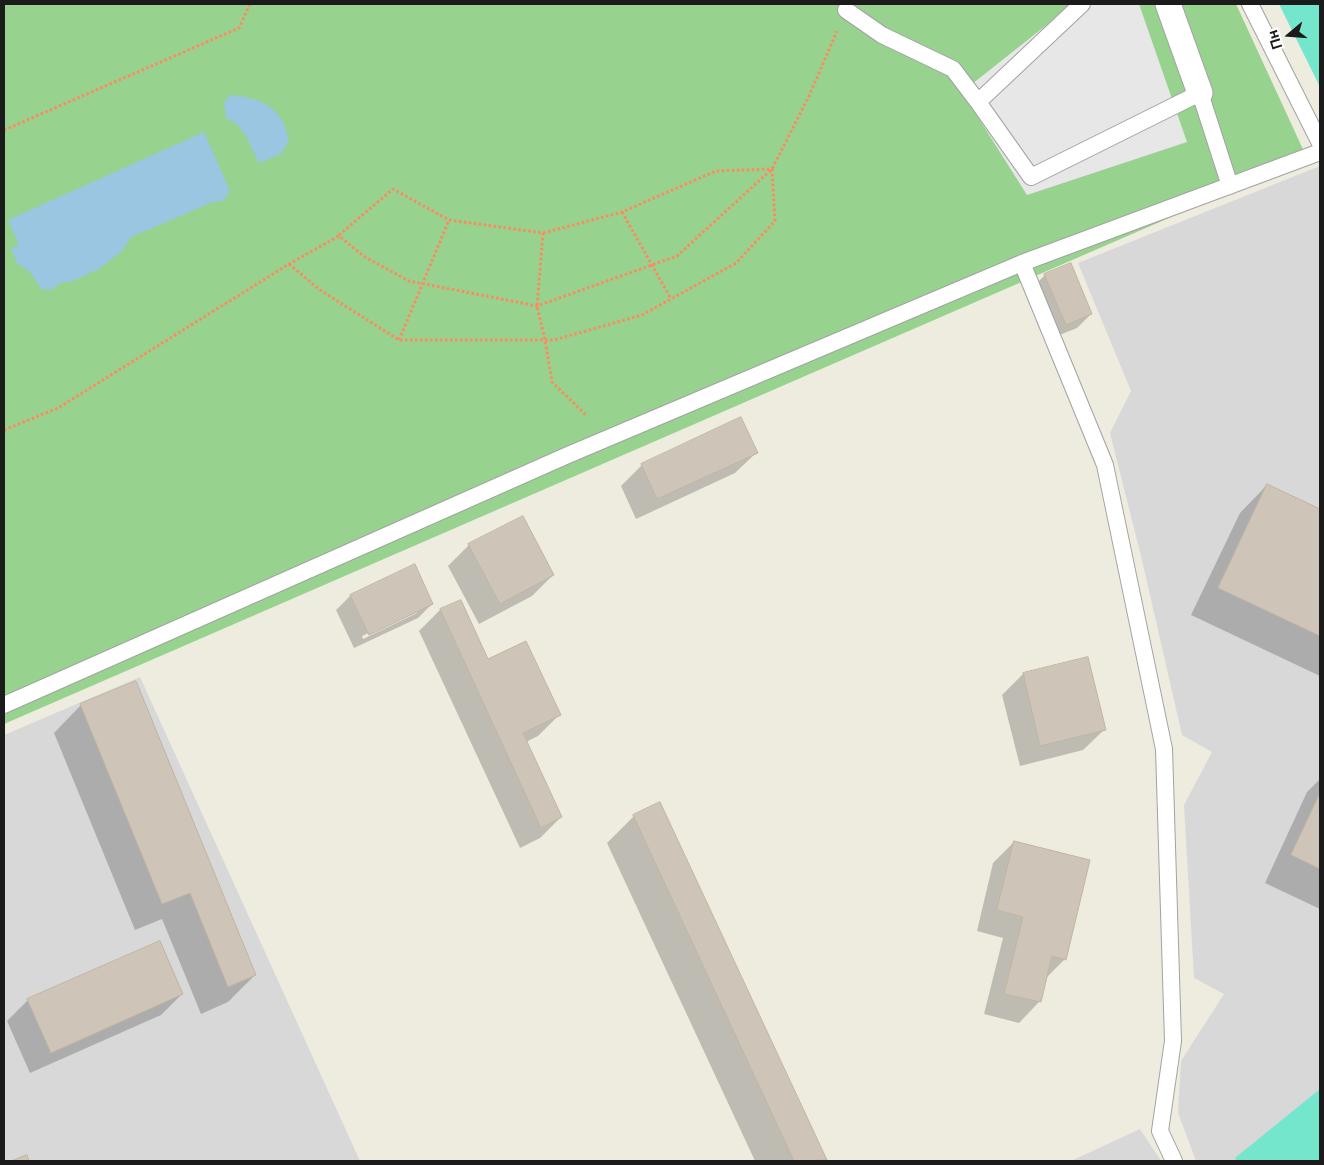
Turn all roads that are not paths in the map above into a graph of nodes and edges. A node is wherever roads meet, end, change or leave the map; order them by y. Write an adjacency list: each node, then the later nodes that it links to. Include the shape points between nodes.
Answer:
1 (1082, 4): 6 (lane)
2 (1168, 4): 5 (street)
3 (1250, 4): 7 (lane)
4 (846, 10): 6 (lane, via 882,35 953,69)
5 (1200, 94): 6 (lane, via 1031,177); 9 (lane)
6 (978, 102)
7 (1320, 143)
8 (1320, 152): 9 (lane)
9 (1230, 186): 10 (lane)
10 (1022, 263): 11 (lane, via 568,454); 12 (lane, via 1105,465 1164,749 1173,1042 1160,1131)
11 (4, 705)
12 (1174, 1161)

